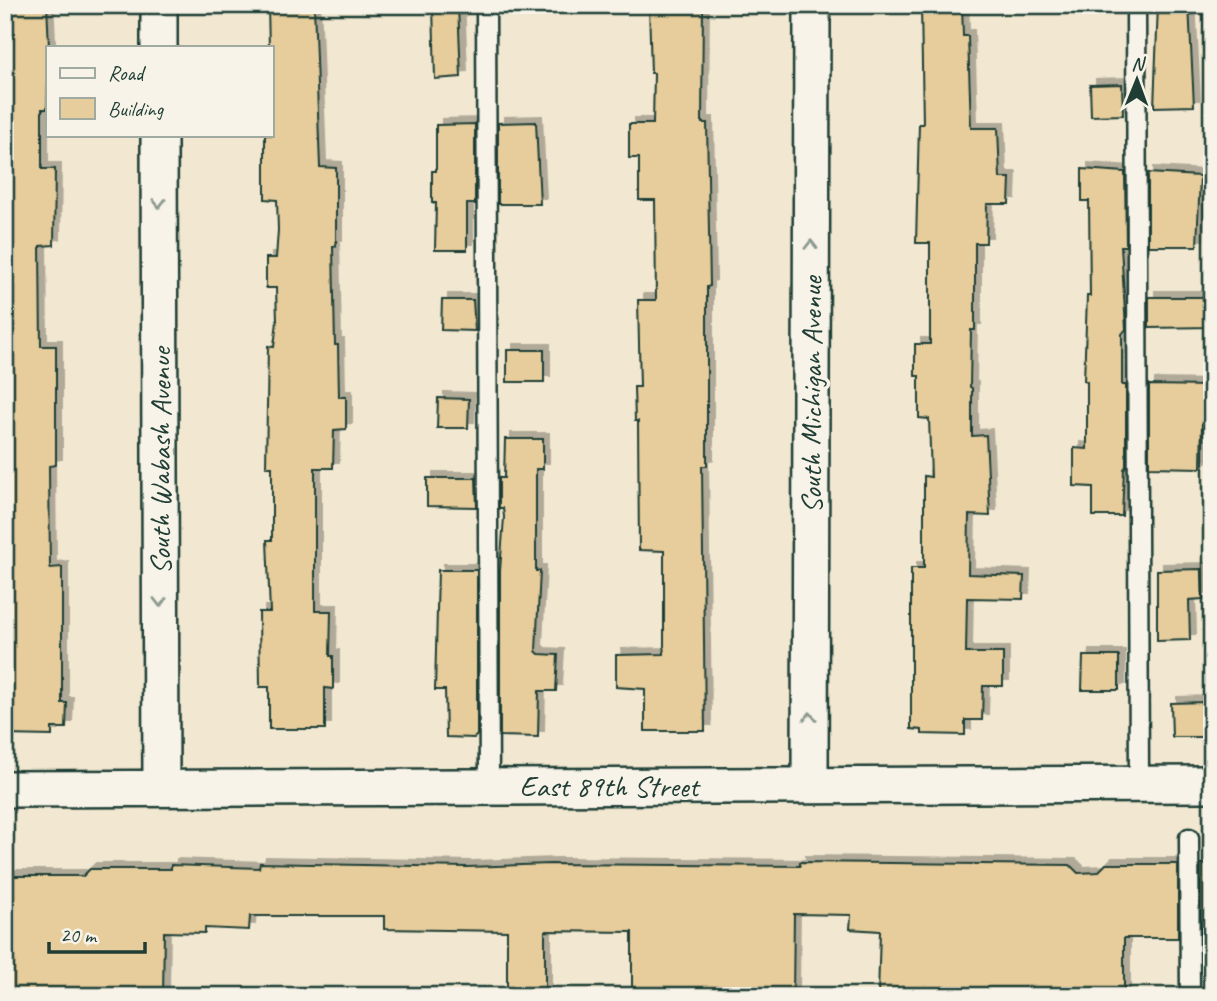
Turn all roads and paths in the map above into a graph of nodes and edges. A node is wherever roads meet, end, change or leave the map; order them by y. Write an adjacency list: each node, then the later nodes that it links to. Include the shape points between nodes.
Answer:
1 (159, 5): 5 (street)
2 (486, 5): 10 (lane)
3 (812, 5): 9 (street, South Michigan Avenue, one-way to 3)
4 (1136, 5): 7 (lane)
5 (159, 46)
6 (159, 136): 11 (street, South Wabash Avenue, one-way to 11)
7 (1139, 784): 8 (street, East 89th Street); 9 (street, East 89th Street)
8 (1212, 784)
9 (810, 785): 10 (street, East 89th Street)
10 (489, 787): 11 (street, East 89th Street)
11 (161, 788): 12 (street, East 89th Street)
12 (5, 789)
13 (1189, 838): 14 (lane)
14 (1190, 996)

